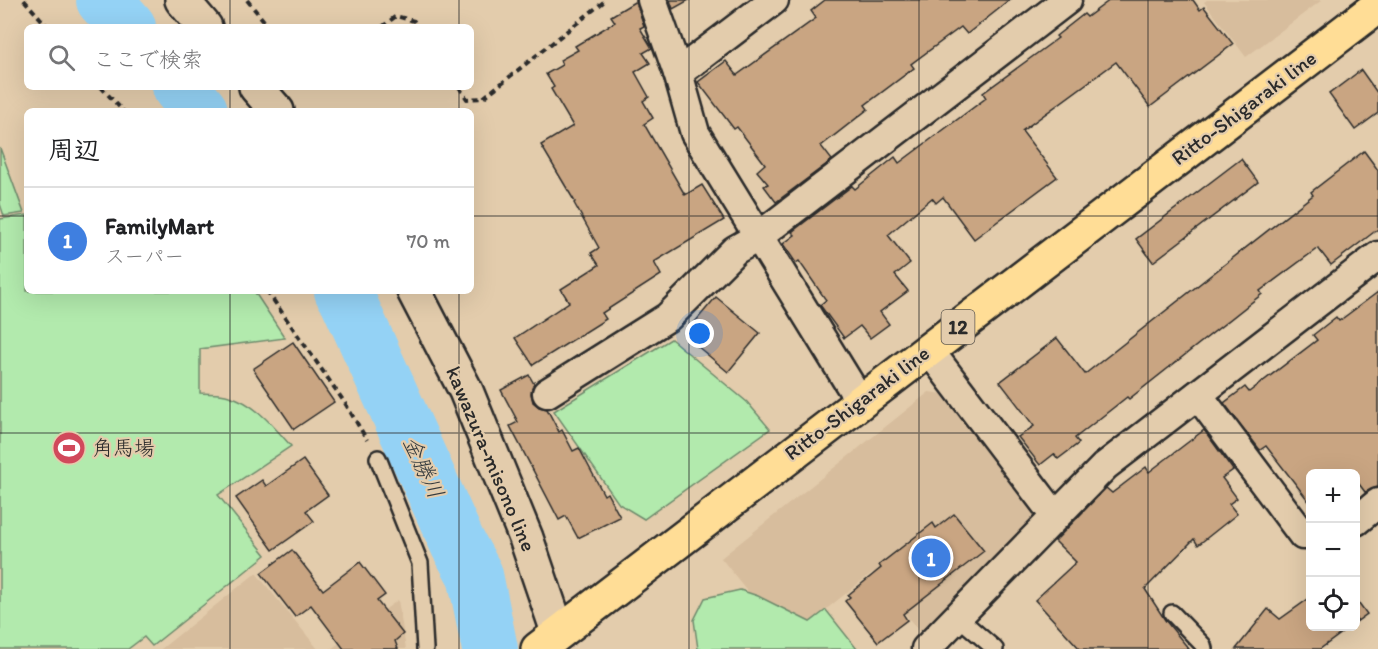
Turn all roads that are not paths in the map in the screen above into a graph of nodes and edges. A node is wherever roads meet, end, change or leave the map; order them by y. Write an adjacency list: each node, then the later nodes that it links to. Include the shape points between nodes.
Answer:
1 (182, 0): 6 (main road)
2 (652, 0): 7 (street)
3 (774, 0): 7 (street)
4 (1066, 0): 10 (street)
5 (1378, 6): 13 (main road, Ritto-Shigaraki line / 12)
6 (202, 24)
7 (678, 73): 10 (street, via 695,133)
8 (259, 90): 9 (main road)
9 (274, 108)
10 (758, 237): 14 (street, via 735,250 668,317); 16 (street)
11 (1378, 256): 15 (street)
12 (416, 294): 24 (main road, kawazura-misono line, via 466,391 526,538)
13 (928, 349): 16 (main road, Ritto-Shigaraki line / 12); 19 (street)
14 (547, 393)
15 (1198, 395): 19 (street, via 1105,466); 21 (street)
16 (860, 401): 24 (main road, Ritto-Shigaraki line / 12)
17 (378, 458): 25 (lane, via 420,563)
18 (1378, 503): 20 (street)
19 (1055, 516): 23 (street)
20 (1360, 517)
21 (1306, 535)
22 (1172, 613): 28 (lane)
23 (958, 617): 26 (street); 27 (lane)
24 (548, 640)
25 (425, 649)
26 (926, 649)
27 (995, 649)
28 (1204, 649)

